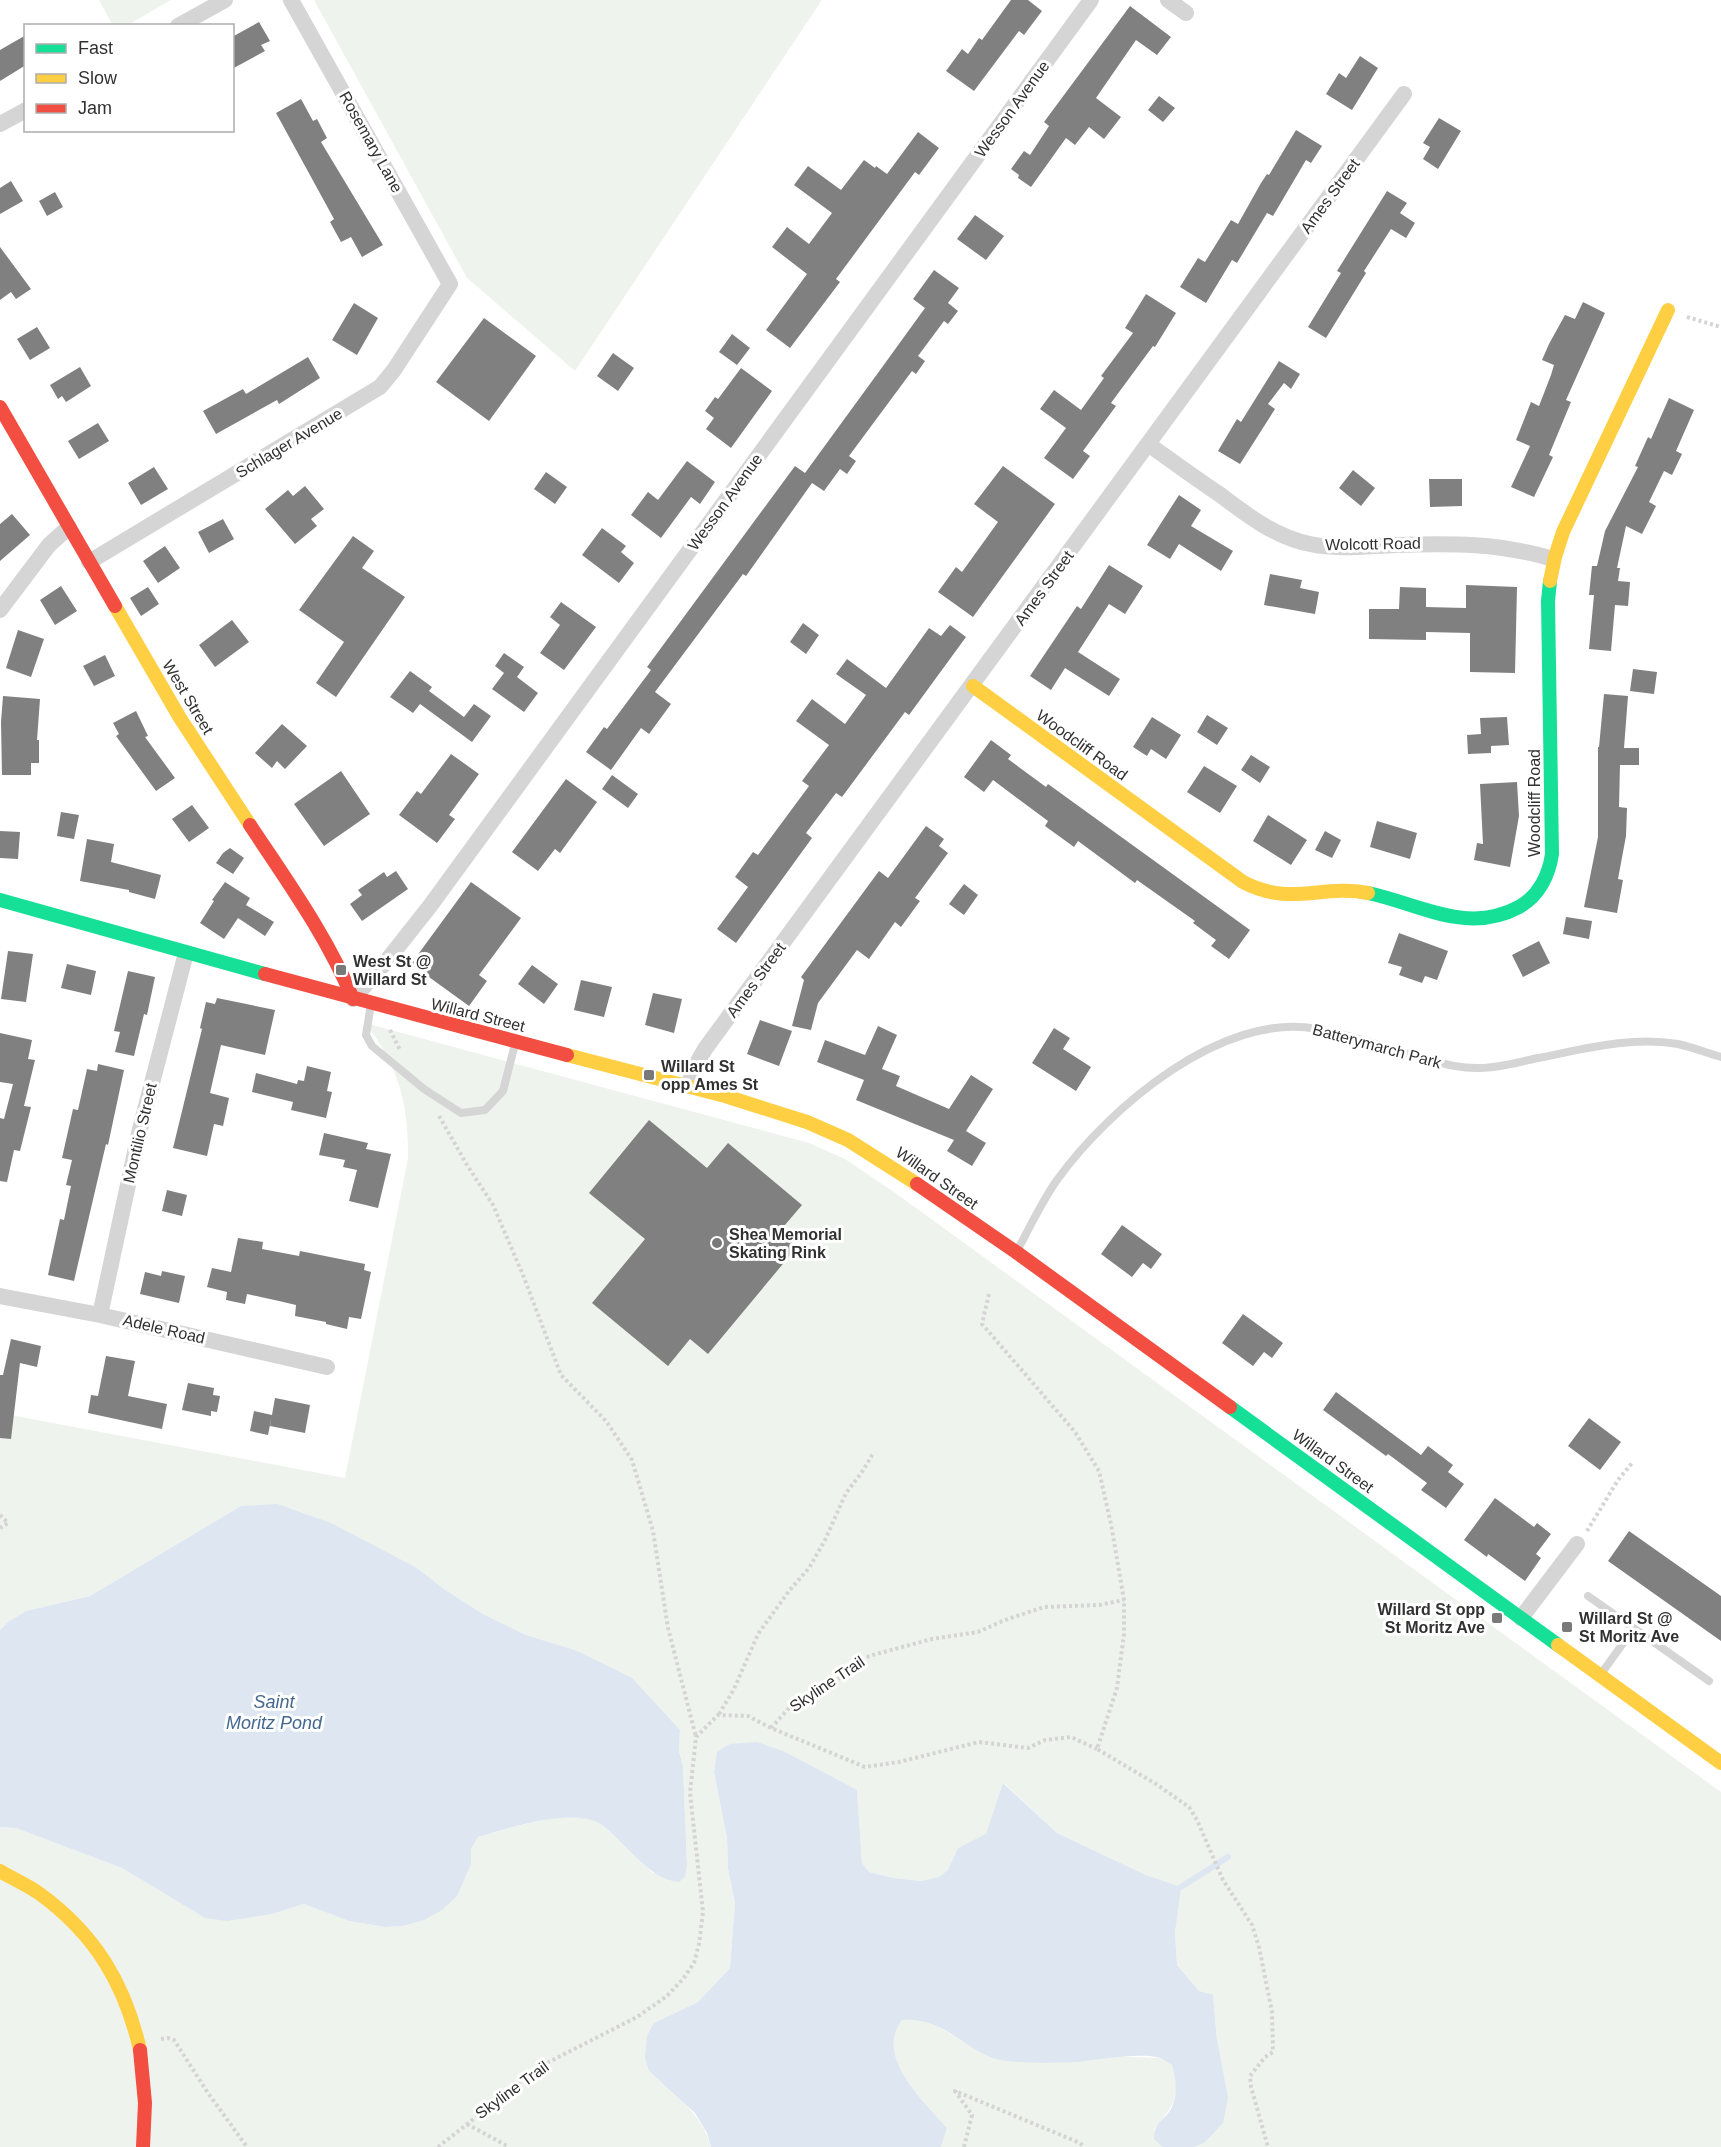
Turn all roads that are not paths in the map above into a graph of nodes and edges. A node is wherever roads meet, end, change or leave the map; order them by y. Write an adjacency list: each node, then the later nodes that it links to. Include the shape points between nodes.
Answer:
1 (225, 0): 6 (street)
2 (291, 0): 10 (street, Rosemary Lane)
3 (1091, 0): 21 (street, Wesson Avenue, via 430,906)
4 (1168, 0): 5 (street)
5 (1186, 13)
6 (182, 24)
7 (1404, 94): 13 (street, Ames Street)
8 (24, 111): 9 (street)
9 (0, 124)
10 (450, 284): 16 (street, Schlager Avenue, via 380,387)
11 (1668, 310): 15 (street, Woodcliff Road)
12 (0, 407): 14 (street, West Street)
13 (1148, 444): 15 (street, Wolcott Road, via 1254,520 1295,540 1332,547 1484,544); 18 (street, Ames Street)
14 (69, 526): 16 (street, West Street); 17 (street, via 55,538)
15 (1553, 559): 18 (street, Woodcliff Road, via 1548,601 1551,863 1544,882 1530,900 1498,916 1472,920 1360,892 1332,890 1288,895 1254,887 1233,876)
16 (89, 562): 21 (street, West Street, via 193,740 312,916)
17 (0, 610)
18 (973, 686): 25 (street, Ames Street, via 705,1049)
19 (0, 900): 20 (street, Willard Street)
20 (186, 953): 21 (street, Willard Street); 28 (street, Montilio Street, via 140,1129)
21 (353, 999): 22 (street, Willard Street)
22 (375, 1005): 23 (street, Willard Street); 23 (lane, via 366,1035 372,1046 460,1113 485,1110 502,1091)
23 (516, 1041): 25 (street, Willard Street)
24 (1721, 1057): 26 (lane, Batterymarch Park, via 1680,1044 1635,1041 1492,1068 1467,1068 1316,1028 1288,1026 1256,1031 1180,1065 1126,1105 1055,1182)
25 (688, 1086): 26 (street, Willard Street, via 786,1114 848,1140)
26 (1016, 1252): 32 (street, Willard Street)
27 (0, 1296): 28 (street, Adele Road)
28 (100, 1315): 29 (street, Adele Road)
29 (327, 1367)
30 (1577, 1544): 32 (street)
31 (1588, 1596): 33 (lane)
32 (1521, 1618): 34 (street, Willard Street)
33 (1634, 1628): 34 (lane); 35 (lane)
34 (1600, 1675): 36 (street, Willard Street)
35 (1708, 1681)
36 (1721, 1762)
37 (0, 1871): 38 (street, via 37,1890 74,1921 118,1982 135,2025 144,2067)
38 (143, 2147)

